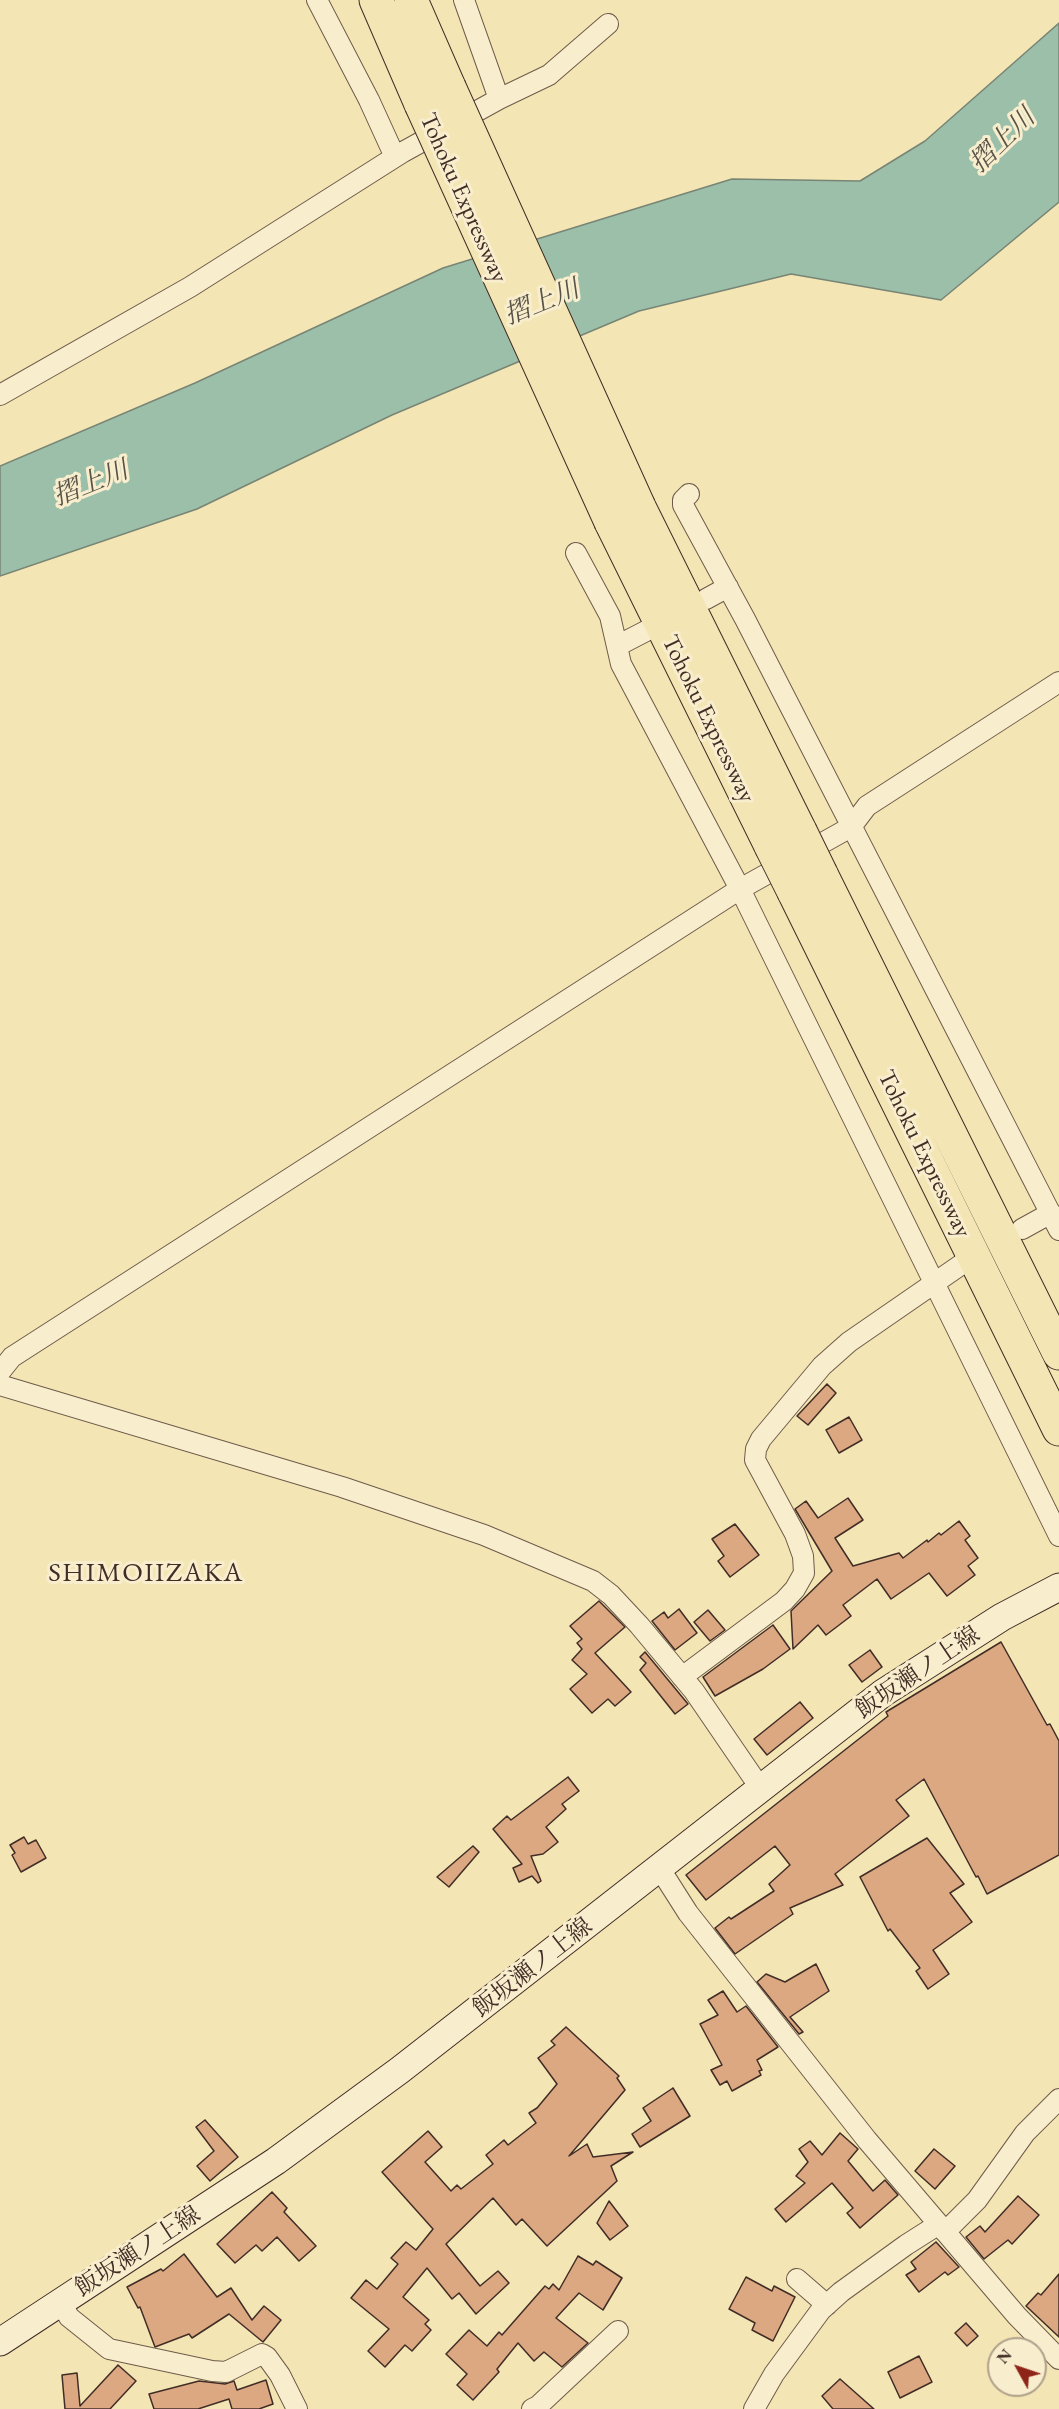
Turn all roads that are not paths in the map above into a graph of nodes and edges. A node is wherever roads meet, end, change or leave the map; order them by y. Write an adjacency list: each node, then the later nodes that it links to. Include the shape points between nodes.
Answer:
1 (317, 0): 7 (street)
2 (376, 0): 10 (highway, Tohoku Expressway, bridge, via 420,104)
3 (411, 0): 10 (highway, Tohoku Expressway, bridge)
4 (464, 0): 6 (street)
5 (608, 24): 6 (street, via 549,75)
6 (499, 99): 7 (street)
7 (395, 157): 8 (street, via 190,287)
8 (0, 395)
9 (689, 494): 12 (street, via 683,506)
10 (625, 514): 23 (highway, Tohoku Expressway, bridge, via 801,831); 26 (highway, Tohoku Expressway, bridge, via 771,846)
11 (576, 553): 15 (street, via 609,616)
12 (728, 587): 13 (street); 17 (street)
13 (706, 599)
14 (646, 631): 15 (street)
15 (617, 646): 18 (street, via 621,664)
16 (1059, 682): 17 (street, via 867,806)
17 (851, 827): 18 (street); 19 (street)
18 (741, 890): 22 (street); 24 (street, via 22,1350)
19 (1055, 1222): 20 (street)
20 (1022, 1229)
21 (962, 1264): 22 (street)
22 (933, 1285): 27 (street); 29 (street, via 849,1342 822,1366 761,1439 755,1460 795,1534 804,1573 784,1601)
23 (1059, 1353)
24 (0, 1372)
25 (0, 1385): 29 (street, via 342,1487 484,1535 593,1581 639,1625)
26 (1059, 1429)
27 (1059, 1536)
28 (1059, 1587): 30 (main road, 飯坂瀬ノ上線, via 1002,1617 883,1693)
29 (682, 1677): 30 (street)
30 (761, 1789): 31 (main road, 飯坂瀬ノ上線)
31 (660, 1869): 33 (street, via 688,1913 867,2140); 35 (main road, 飯坂瀬ノ上線, via 286,2155)
32 (1059, 2099): 33 (street, via 1025,2133 977,2200)
33 (942, 2228): 36 (street, via 906,2245); 39 (street)
34 (796, 2279): 36 (street)
35 (61, 2302): 38 (main road, 飯坂瀬ノ上線); 40 (street, via 69,2317 110,2349 226,2372 262,2354 290,2392)
36 (827, 2305): 42 (street, via 774,2374)
37 (618, 2331): 41 (street)
38 (0, 2342)
39 (1059, 2359)
40 (297, 2409)
41 (532, 2409)
42 (754, 2409)

